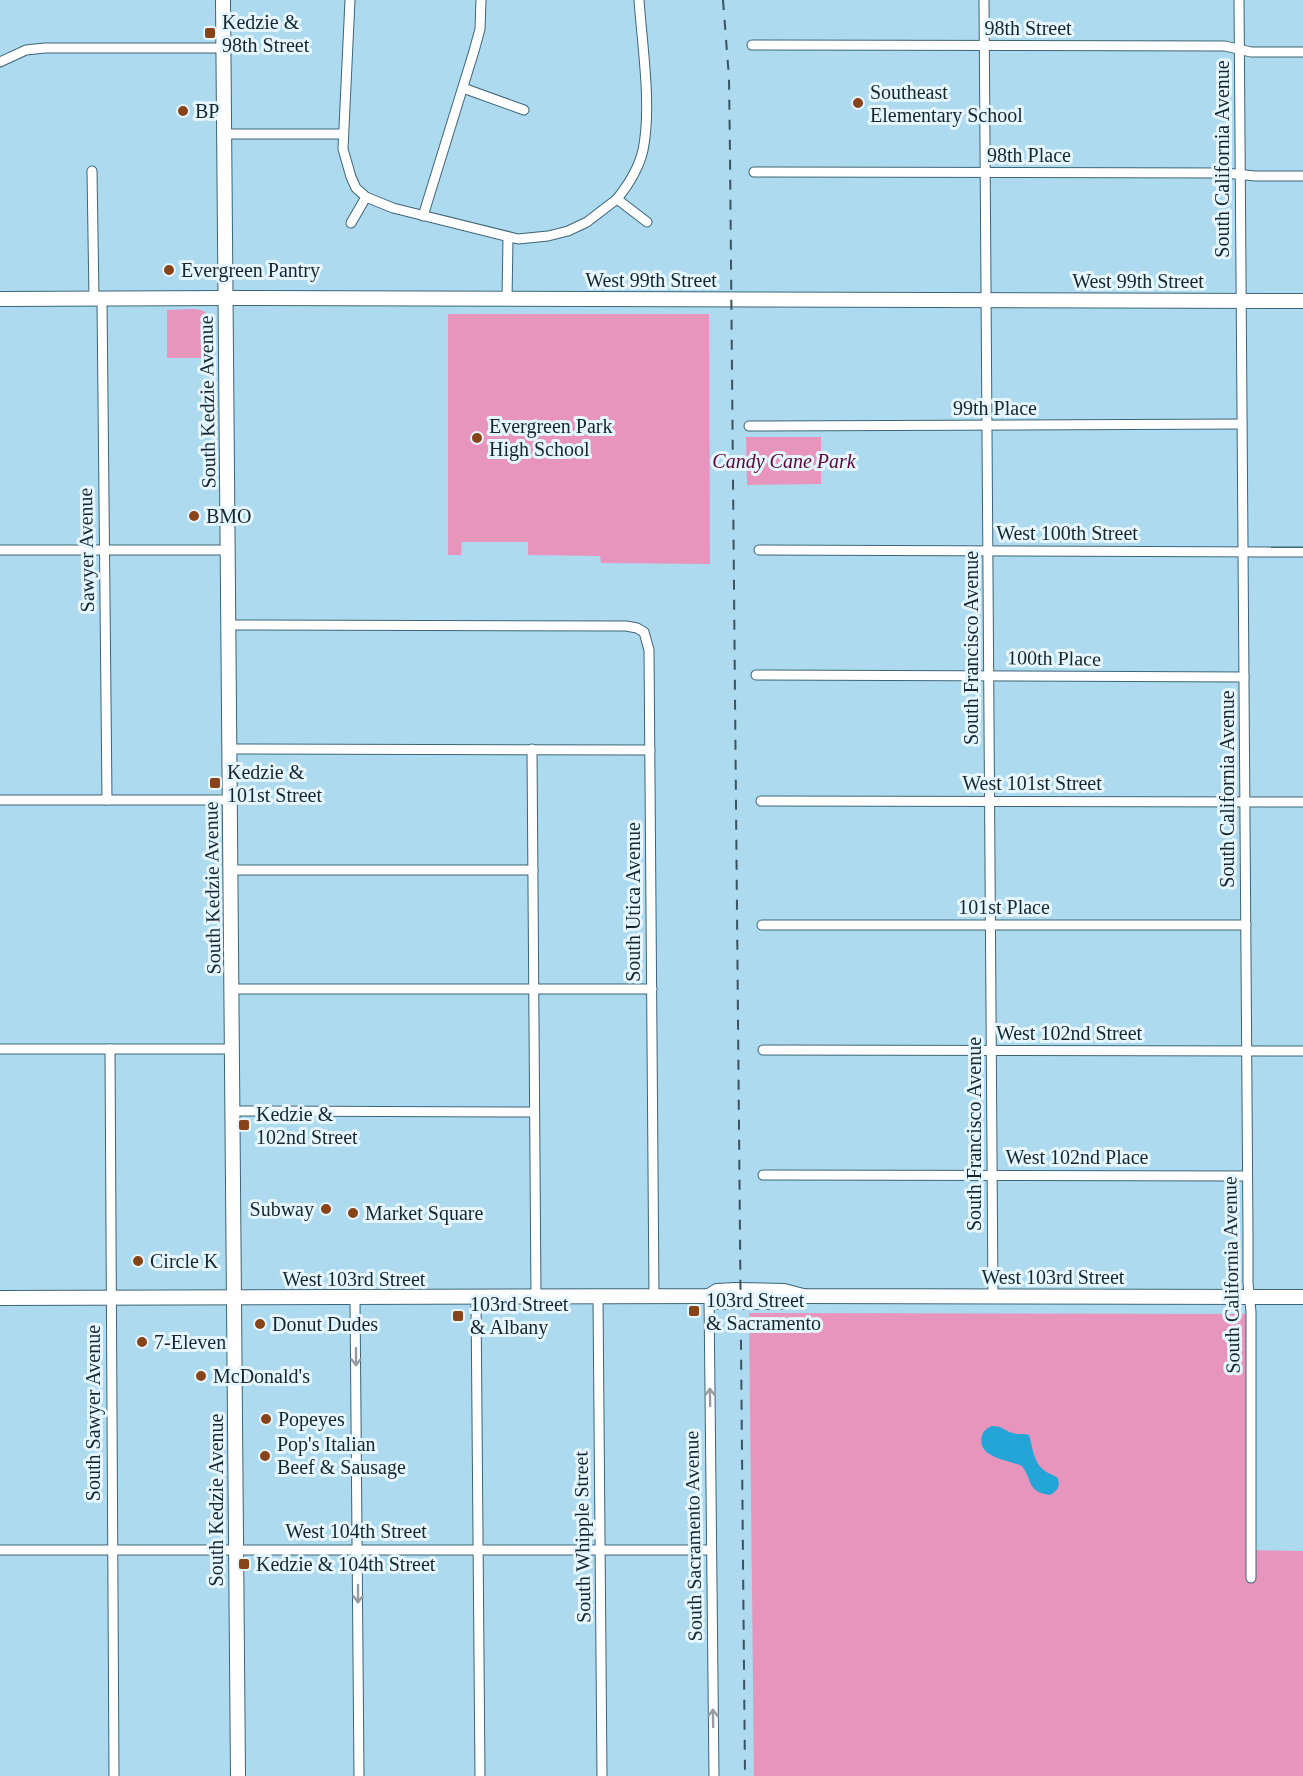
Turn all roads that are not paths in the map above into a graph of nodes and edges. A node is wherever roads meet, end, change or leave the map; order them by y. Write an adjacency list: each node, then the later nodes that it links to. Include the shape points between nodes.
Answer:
1 (223, 0): 9 (main road, South Kedzie Avenue)
2 (350, 0): 16 (street)
3 (482, 0): 13 (street, via 480,29)
4 (639, 0): 23 (street, via 645,134 636,170)
5 (984, 0): 8 (street, South Francisco Avenue)
6 (1239, 0): 10 (street, South California Avenue)
7 (752, 45): 8 (street, 98th Street)
8 (984, 46): 10 (street, 98th Street); 19 (street, South Francisco Avenue)
9 (224, 48): 12 (street, via 45,48 26,50); 15 (main road, South Kedzie Avenue)
10 (1240, 49): 11 (street, 98th Street); 20 (street, South California Avenue)
11 (1303, 52)
12 (0, 62)
13 (464, 88): 14 (street); 24 (street)
14 (524, 110)
15 (224, 134): 16 (street); 28 (main road, South Kedzie Avenue)
16 (343, 134): 22 (street, via 345,163)
17 (93, 171): 30 (street, Sawyer Avenue)
18 (754, 172): 19 (street, 98th Place)
19 (985, 172): 20 (street, 98th Place); 32 (street, South Francisco Avenue)
20 (1240, 175): 21 (street, 98th Place); 33 (street, South California Avenue)
21 (1303, 177)
22 (366, 197): 24 (street); 26 (street)
23 (617, 199): 25 (street); 27 (street, via 568,231 533,239)
24 (423, 216): 27 (street)
25 (647, 222)
26 (351, 223)
27 (508, 238): 31 (street)
28 (226, 298): 30 (main road, West 99th Street); 31 (main road, West 99th Street); 40 (main road, South Kedzie Avenue)
29 (0, 299): 30 (main road, West 99th Street)
30 (98, 299): 39 (street, Sawyer Avenue)
31 (507, 300): 32 (main road, West 99th Street)
32 (986, 301): 33 (main road, West 99th Street); 37 (street, South Francisco Avenue)
33 (1241, 301): 34 (main road, West 99th Street); 35 (street, South California Avenue)
34 (1303, 301)
35 (1242, 424): 37 (street, 99th Place); 43 (street, South California Avenue)
36 (749, 426): 37 (street, 99th Place)
37 (987, 426): 42 (street, South Francisco Avenue)
38 (0, 550): 39 (street)
39 (104, 550): 40 (street); 53 (street, Sawyer Avenue)
40 (228, 550): 45 (main road, South Kedzie Avenue)
41 (759, 550): 42 (street, West 100th Street)
42 (988, 551): 43 (street, West 100th Street); 47 (street, South Francisco Avenue)
43 (1243, 552): 44 (street, West 100th Street); 48 (street, South California Avenue)
44 (1303, 552)
45 (229, 625): 49 (main road, South Kedzie Avenue); 51 (street, South Utica Avenue, via 637,628 644,632 649,650)
46 (756, 675): 47 (street, 100th Place)
47 (989, 675): 48 (street, 100th Place); 56 (street, South Francisco Avenue)
48 (1244, 677): 57 (street, South California Avenue)
49 (230, 749): 50 (street); 54 (main road, South Kedzie Avenue)
50 (532, 749): 51 (street); 60 (street)
51 (650, 750): 66 (street, South Utica Avenue)
52 (0, 800): 53 (street)
53 (107, 800): 54 (street)
54 (230, 800): 59 (main road, South Kedzie Avenue)
55 (761, 801): 56 (street, West 101st Street)
56 (990, 801): 57 (street, West 101st Street); 62 (street, South Francisco Avenue)
57 (1245, 801): 58 (street, West 101st Street); 63 (street, South California Avenue)
58 (1303, 802)
59 (231, 870): 60 (street); 64 (main road, South Kedzie Avenue)
60 (533, 870): 65 (street)
61 (762, 925): 62 (street, 101st Place)
62 (991, 925): 63 (street, 101st Place); 71 (street, South Francisco Avenue)
63 (1246, 925): 72 (street, South California Avenue)
64 (232, 989): 65 (street); 67 (main road, South Kedzie Avenue)
65 (533, 989): 66 (street); 75 (street)
66 (652, 990): 81 (street, South Utica Avenue)
67 (232, 1048): 69 (street); 74 (main road, South Kedzie Avenue)
68 (0, 1049): 69 (street)
69 (110, 1049): 86 (street, South Sawyer Avenue)
70 (763, 1050): 71 (street, West 102nd Street)
71 (992, 1051): 72 (street, West 102nd Street); 77 (street, South Francisco Avenue)
72 (1246, 1051): 73 (street, West 102nd Street); 78 (street, South California Avenue)
73 (1303, 1051)
74 (233, 1111): 75 (street); 89 (main road, South Kedzie Avenue)
75 (534, 1112): 88 (street)
76 (763, 1175): 77 (street, West 102nd Place)
77 (992, 1175): 78 (street, West 102nd Place); 82 (street, South Francisco Avenue)
78 (1247, 1176): 83 (street, South California Avenue)
79 (709, 1296): 81 (main road, West 103rd Street); 82 (main road, West 103rd Street, via 717,1291 736,1290 784,1291 803,1296); 97 (street, South Sacramento Avenue, one-way to 79)
80 (598, 1297): 81 (main road, West 103rd Street); 88 (main road, West 103rd Street); 96 (street, South Whipple Street)
81 (654, 1297)
82 (993, 1297): 83 (main road, West 103rd Street)
83 (1250, 1297): 84 (main road, West 103rd Street); 98 (street, South California Avenue)
84 (1303, 1297)
85 (0, 1298): 86 (main road, West 103rd Street)
86 (111, 1298): 89 (main road, West 103rd Street); 95 (street, South Sawyer Avenue)
87 (476, 1298): 88 (main road, West 103rd Street); 90 (main road, West 103rd Street); 93 (street)
88 (536, 1298)
89 (235, 1299): 90 (main road, West 103rd Street); 91 (main road, South Kedzie Avenue)
90 (355, 1299): 92 (street, one-way to 92)
91 (236, 1549): 92 (street, West 104th Street); 95 (street, West 104th Street); 100 (main road, South Kedzie Avenue)
92 (357, 1549): 93 (street, West 104th Street); 101 (street, one-way to 101)
93 (477, 1549): 96 (street, West 104th Street); 102 (street)
94 (0, 1550): 95 (street, West 104th Street)
95 (112, 1550): 99 (street, South Sawyer Avenue)
96 (600, 1550): 97 (street, West 104th Street); 103 (street, South Whipple Street)
97 (711, 1550): 104 (street, South Sacramento Avenue, one-way to 97)
98 (1251, 1578)
99 (114, 1776)
100 (238, 1776)
101 (359, 1776)
102 (480, 1776)
103 (602, 1776)
104 (714, 1776)

